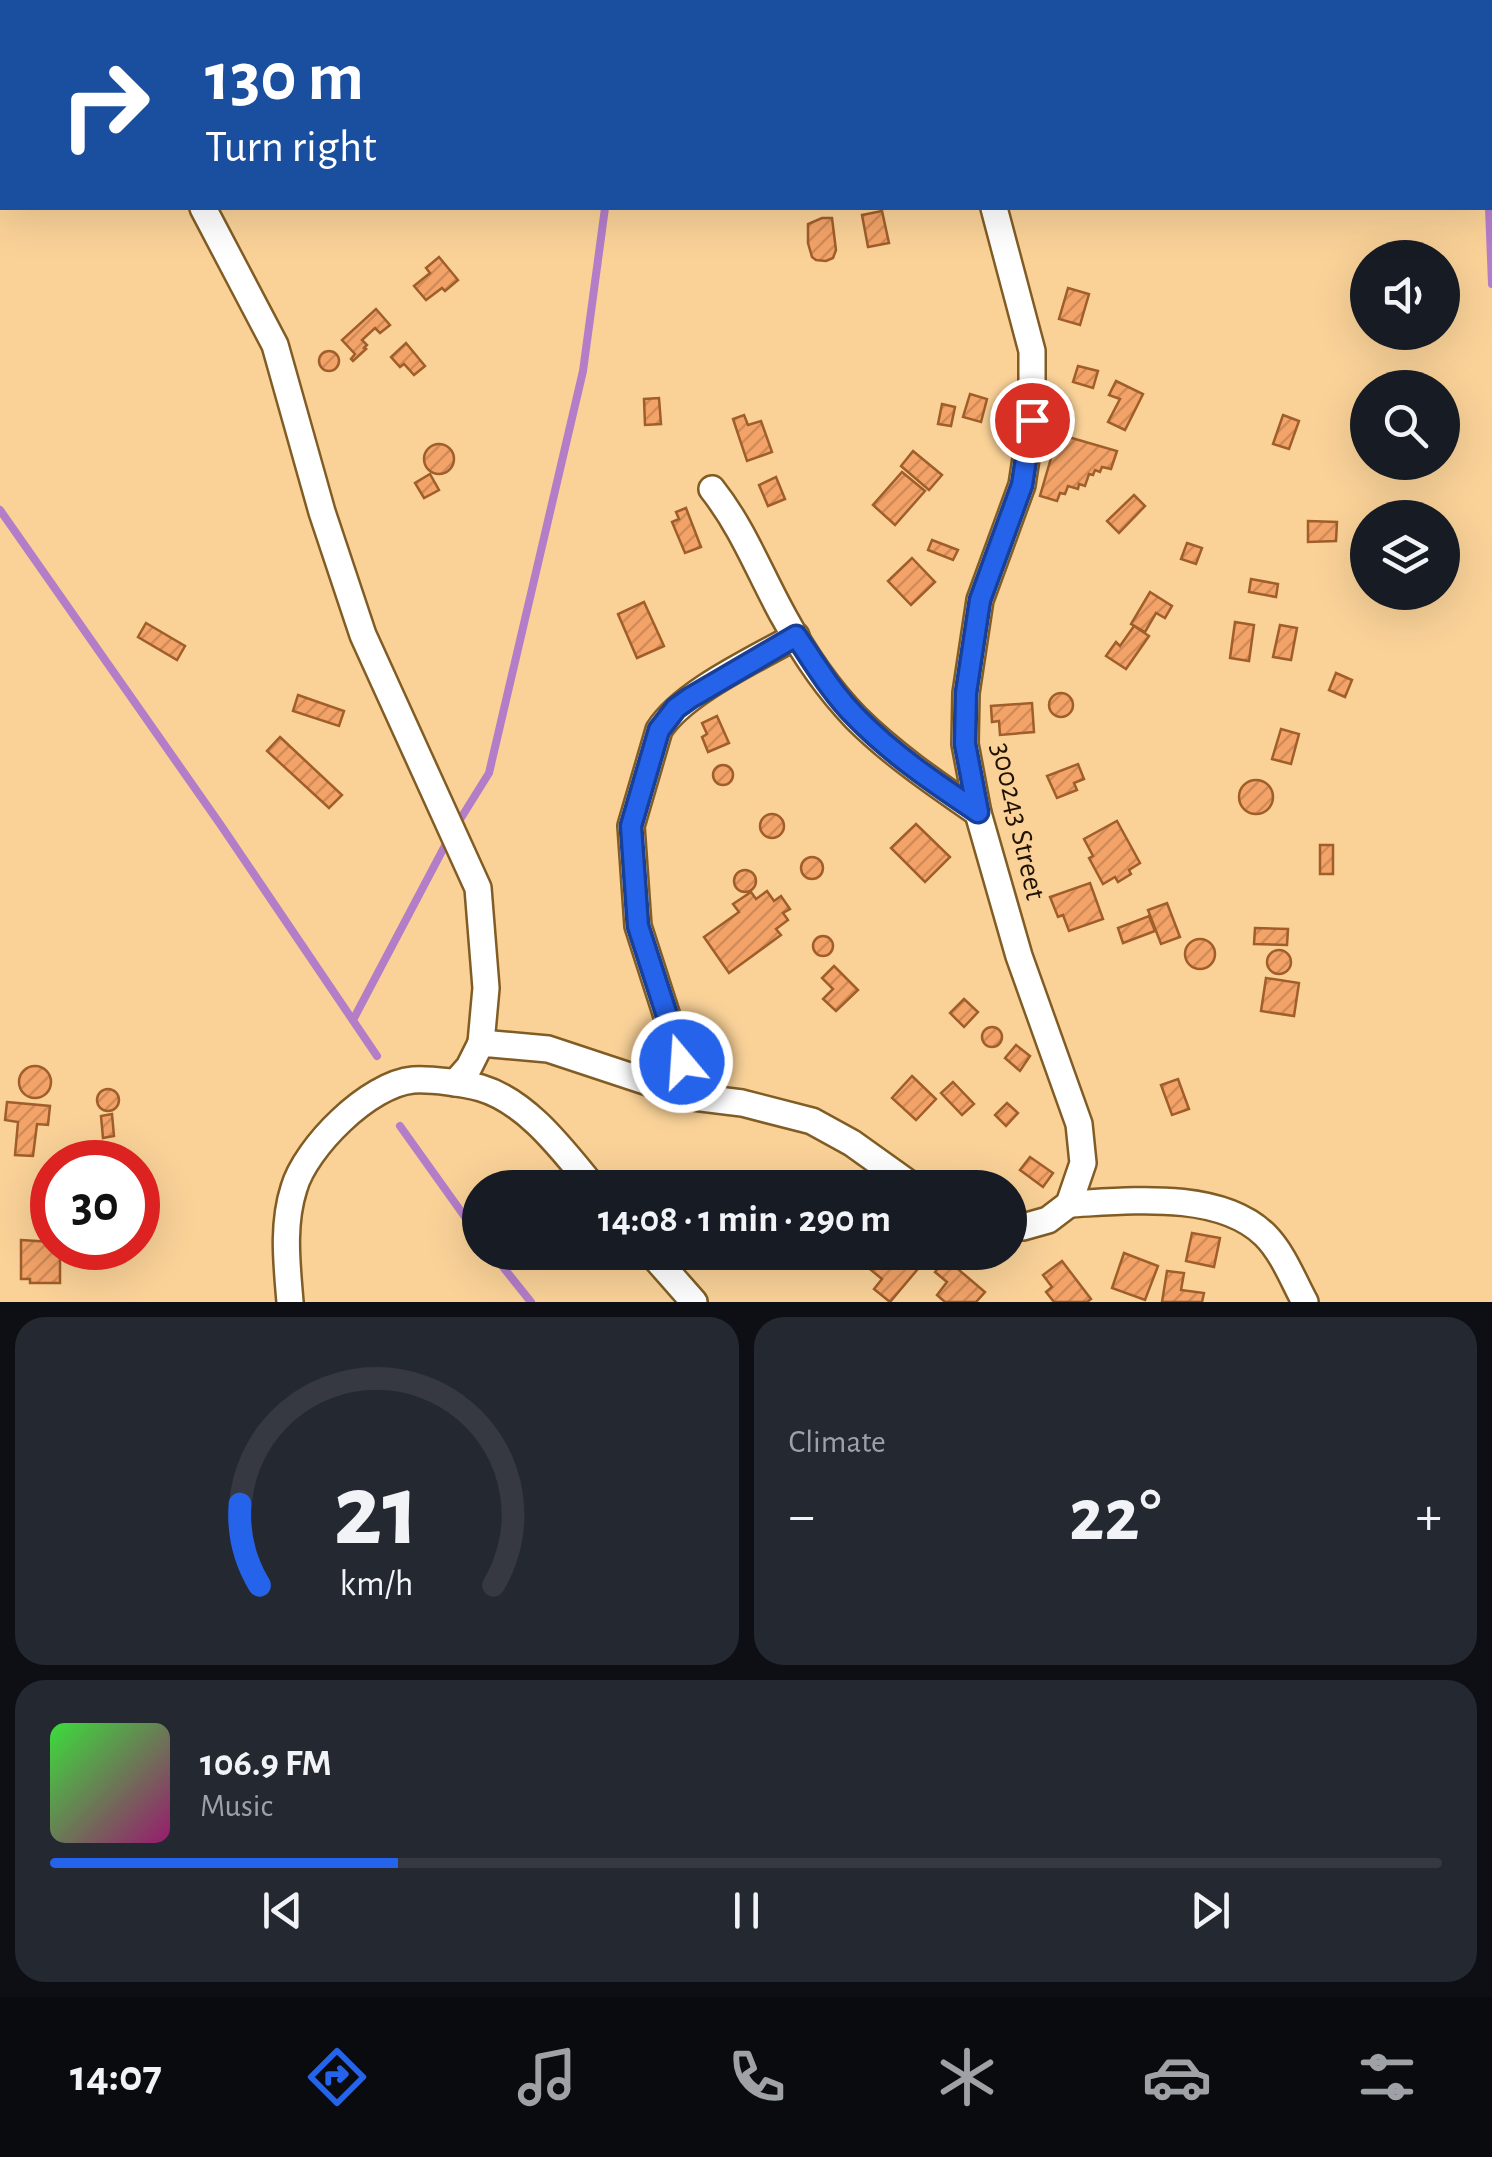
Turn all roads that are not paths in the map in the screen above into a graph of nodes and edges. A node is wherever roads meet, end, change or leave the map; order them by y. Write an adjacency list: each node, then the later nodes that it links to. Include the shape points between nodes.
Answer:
1 (204, 210): 6 (street, via 275,345 363,635 478,888 486,988)
2 (995, 210): 5 (street, 300243 Street, via 1032,351 1032,420 1022,485 980,600 966,693 965,744)
3 (712, 489): 4 (street)
4 (796, 636): 5 (street, via 856,718); 8 (street, via 667,717 631,826 638,926)
5 (978, 812): 11 (street, 300243 Street, via 1019,956 1079,1124 1082,1164)
6 (481, 1042): 7 (street); 8 (street, via 548,1049)
7 (455, 1083): 9 (street, via 483,1088 518,1108); 14 (street, via 412,1080 384,1089 317,1146 292,1191)
8 (693, 1096): 10 (street, via 812,1121)
9 (579, 1170)
10 (890, 1170)
11 (1069, 1204): 12 (street); 16 (street, via 1164,1201 1228,1214 1262,1233)
12 (1027, 1225)
13 (666, 1270): 15 (street)
14 (290, 1302)
15 (694, 1302)
16 (1305, 1302)

